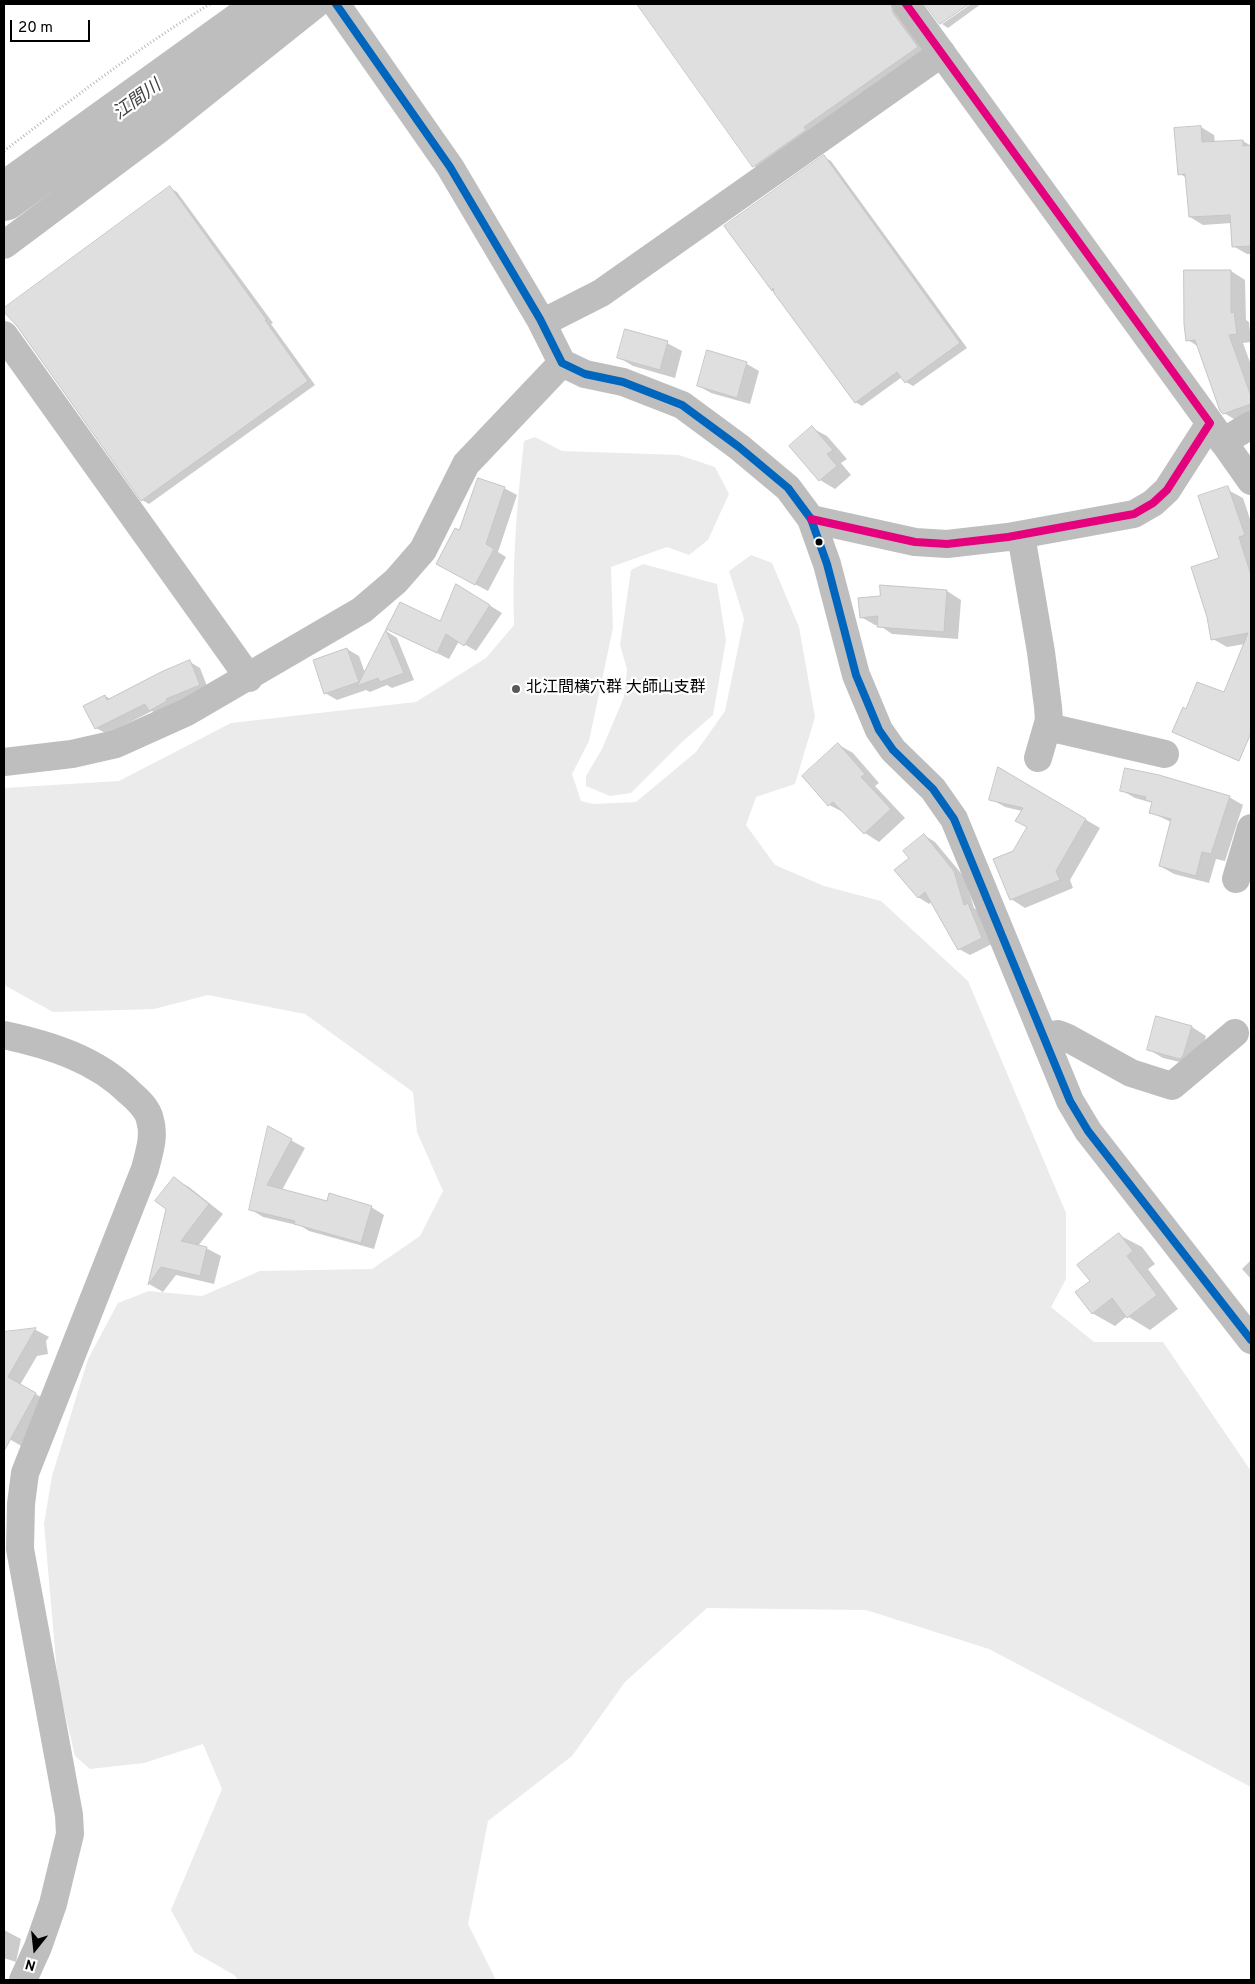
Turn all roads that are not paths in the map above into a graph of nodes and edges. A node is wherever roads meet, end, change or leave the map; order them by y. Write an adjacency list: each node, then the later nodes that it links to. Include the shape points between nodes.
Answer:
1 (316, 4): 5 (street, via 158,130)
2 (336, 4): 6 (street, via 450,167)
3 (906, 4): 4 (street)
4 (942, 53): 6 (street, via 601,293); 10 (street)
5 (4, 245)
6 (542, 323): 8 (street)
7 (4, 335): 14 (street)
8 (562, 364): 12 (street, via 585,374 623,382 682,405 788,488); 14 (street, via 466,464 423,550 396,581 362,610)
9 (1251, 426): 10 (street)
10 (1216, 432): 11 (street); 13 (street, via 1167,490 1134,514)
11 (1251, 481)
12 (811, 519): 13 (street, via 915,542 947,544); 23 (street, via 827,564 856,675 879,730 893,750 933,789 954,819)
13 (1021, 535): 15 (street, via 1041,652)
14 (249, 678): 18 (street, via 187,712 116,744 72,754)
15 (1048, 727): 16 (street); 17 (street)
16 (1165, 754)
17 (1038, 758)
18 (4, 762)
19 (1251, 828): 20 (street)
20 (1236, 879)
21 (1235, 1033): 23 (street, via 1172,1086 1131,1073 1066,1037 1058,1034)
22 (4, 1035): 25 (street, via 78,1056 115,1078 141,1103 150,1120 152,1145 25,1473 20,1549 70,1834 53,1904)
23 (1044, 1036): 24 (street, via 1070,1101 1088,1131)
24 (1251, 1340)
25 (23, 1980)

